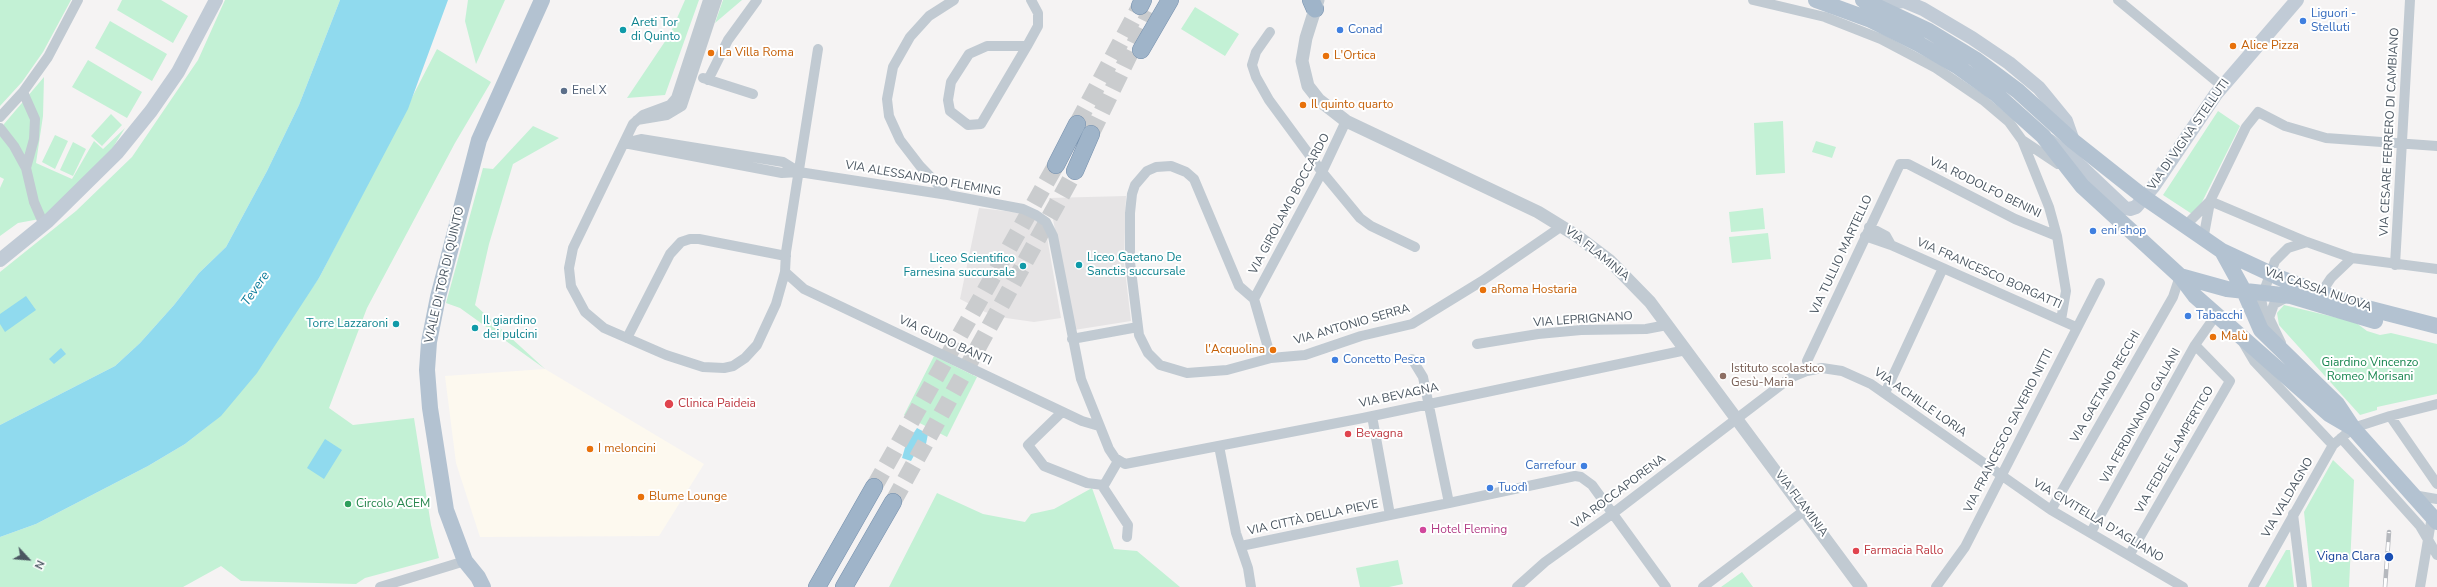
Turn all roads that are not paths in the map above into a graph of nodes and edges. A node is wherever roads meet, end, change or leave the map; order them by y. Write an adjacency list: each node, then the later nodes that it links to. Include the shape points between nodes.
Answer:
1 (78, 0): 28 (street, via 57,43)
2 (216, 0): 52 (main road, via 182,65 151,111 117,153)
3 (542, 0): 127 (main road, VIALE DI TOR DI QUINTO, via 481,133 430,331 428,376 438,466 446,510)
4 (708, 0): 31 (street, via 676,98 670,105 648,112)
5 (717, 0): 25 (street)
6 (757, 0): 26 (street, via 728,40)
7 (954, 0): 49 (street, via 929,16 910,37 893,67 887,99 889,116 900,140 920,166)
8 (1031, 0): 22 (street, via 1037,10 1038,22)
9 (1170, 0): 24 (highway)
10 (1752, 0): 19 (street)
11 (1816, 0): 17 (main road)
12 (1898, 0): 18 (main road); 38 (main road, via 1914,4 1943,19 2024,75 2061,114)
13 (2297, 0): 27 (main road, VIA DI VIGNA STELLUTI)
14 (2410, 0): 40 (street, VIA CESARE FERRERO DI CAMBIANO)
15 (2121, 1): 27 (street)
16 (1315, 3): 32 (street, VIA FLAMINIA, via 1303,52 1303,72 1308,86 1319,100)
17 (1840, 3): 18 (main road); 19 (street, via 1834,14)
18 (1871, 6): 21 (street); 36 (main road, via 1996,94); 38 (main road, VIA CASSIA NUOVA, via 1929,31 1975,59 2018,91)
19 (1825, 17): 21 (street)
20 (1270, 32): 47 (street, via 1256,52 1252,62 1253,71 1269,100)
21 (1881, 39): 37 (street, via 1930,65 1971,91 2009,122)
22 (1027, 46): 22 (street, via 981,124 968,125 950,111 947,107 948,94 954,73 969,54 981,47)
23 (818, 49): 46 (street)
24 (1141, 50)
25 (693, 75): 26 (street); 31 (street, via 684,103 678,110 648,120)
26 (708, 80): 29 (street)
27 (2222, 86): 50 (main road, VIA DI VIGNA STELLUTI)
28 (23, 92): 30 (street); 44 (street, via 34,119 34,139)
29 (753, 94)
30 (0, 117)
31 (636, 120): 39 (street)
32 (1346, 120): 47 (street, VIA GIROLAMO BOCCARDO); 53 (street, VIA FLAMINIA, via 1506,196)
33 (1077, 124): 43 (highway)
34 (0, 128): 44 (street)
35 (1092, 134): 45 (highway)
36 (2044, 136): 48 (main road); 50 (main road, via 2070,156 2125,208 2134,209)
37 (2022, 140): 48 (street, via 2048,156); 56 (street, via 2049,207)
38 (2073, 142): 50 (main road, VIA CASSIA NUOVA)
39 (624, 143): 46 (street, VIA ALESSANDRO FLEMING, via 641,139 783,162); 85 (street, via 577,237 568,274 578,302 588,316 604,328)
40 (2403, 144): 41 (street); 51 (street, via 2318,136 2285,126 2258,112 2246,127); 64 (street, VIA CESARE FERRERO DI CAMBIANO)
41 (2437, 146)
42 (1902, 163): 55 (street, VIA TULLIO MARTELLO, via 1898,166); 56 (street, VIA RODOLFO BENINI, via 2015,219)
43 (1056, 165)
44 (26, 168): 52 (street, via 34,202)
45 (1075, 171)
46 (799, 172): 49 (street, VIA ALESSANDRO FLEMING); 61 (street)
47 (1322, 172): 59 (street, via 1360,218); 75 (street, VIA GIROLAMO BOCCARDO)
48 (2079, 183): 69 (main road)
49 (948, 195): 86 (street, VIA ALESSANDRO FLEMING, via 1023,209 1048,225 1053,236)
50 (2145, 198): 54 (main road, VIA CASSIA NUOVA)
51 (2210, 201): 54 (street); 57 (street); 58 (street)
52 (44, 225): 63 (main road)
53 (1562, 226): 79 (street, VIA FLAMINIA, via 1631,280); 90 (street, VIA ANTONIO SERRA, via 1482,281 1412,324 1361,336 1305,355)
54 (2184, 227): 57 (main road, VIA CASSIA NUOVA)
55 (1867, 232): 65 (street, VIA FRANCESCO BORGATTI, via 1886,236 1891,245); 93 (street, VIA TULLIO MARTELLO)
56 (2057, 236): 77 (street, via 2066,291)
57 (2203, 240): 60 (main road, VIA CASSIA NUOVA)
58 (2307, 242): 62 (street); 68 (street, via 2284,250 2274,261)
59 (1415, 247)
60 (2222, 251): 68 (main road, VIA CASSIA NUOVA); 71 (main road)
61 (786, 256): 67 (street); 85 (street, via 699,239 681,242 670,254)
62 (2352, 258): 64 (street); 73 (street, via 2330,278)
63 (0, 260)
64 (2395, 265): 66 (street)
65 (1943, 268): 77 (street, VIA FRANCESCO BORGATTI); 94 (street)
66 (2437, 269)
67 (785, 272): 85 (street, via 779,296 762,338 745,358 730,367 693,366); 97 (street, VIA GUIDO BANTI, via 804,289)
68 (2269, 274): 72 (street); 73 (main road, VIA CASSIA NUOVA)
69 (2180, 276): 71 (main road, VIA CASSIA NUOVA); 76 (main road, via 2191,292); 115 (street, VIA GAETANO RECCHI, via 2173,297)
70 (2100, 282): 82 (street, VIA FRANCESCO SAVERIO NITTI)
71 (2244, 291): 72 (main road, VIA CASSIA NUOVA); 92 (main road, via 2260,330)
72 (2262, 293): 74 (main road, VIA CASSIA NUOVA); 78 (street, via 2262,308)
73 (2321, 293): 80 (main road, VIA CASSIA NUOVA)
74 (2291, 296): 78 (street, via 2274,304); 84 (main road, VIA CASSIA NUOVA)
75 (1254, 299): 81 (street, VIA ANTONIO SERRA, via 1239,286 1194,179 1176,167 1156,167 1141,176 1132,194 1130,262); 90 (street)
76 (2216, 315): 83 (main road); 88 (street, VIA FERDINANDO GALIANI)
77 (2061, 320): 82 (street, VIA FRANCESCO BORGATTI)
78 (2269, 320): 92 (street)
79 (1667, 325): 87 (street, VIA LEPRIGNANO, via 1646,329 1581,330 1538,334); 89 (street, VIA FLAMINIA)
80 (2437, 326)
81 (1138, 327): 86 (street); 90 (street, VIA ANTONIO SERRA, via 1141,342 1153,360 1180,372 1227,370)
82 (2076, 327): 106 (street, VIA FRANCESCO SAVERIO NITTI)
83 (2238, 334): 102 (main road); 103 (street, via 2254,361)
84 (2437, 337)
85 (627, 338)
86 (1072, 339): 101 (street, via 1078,370)
87 (1477, 344)
88 (2195, 345): 121 (street, VIA FERDINANDO GALIANI); 125 (street, VIA FEDELE LAMPERTICO, via 2230,381)
89 (1686, 350): 95 (street, VIA BEVAGNA); 100 (street, VIA FLAMINIA)
90 (1271, 358)
91 (1412, 358): 95 (street, via 1422,377)
92 (2291, 360): 102 (main road, via 2337,404)
93 (1807, 361)
94 (1885, 393): 100 (street, VIA ACHILLE LORIA, via 1848,373 1835,369 1814,369 1790,378); 106 (street, VIA ACHILLE LORIA)
95 (1428, 403): 98 (street, VIA BEVAGNA); 113 (street)
96 (2437, 404): 99 (street)
97 (1062, 412): 101 (street, VIA GUIDO BANTI); 108 (street, via 1028,445 1044,466 1087,483)
98 (1372, 416): 104 (street, VIA BEVAGNA); 118 (street)
99 (2390, 416): 102 (street); 107 (street)
100 (1737, 419): 114 (street, VIA FLAMINIA); 116 (street, VIA ROCCAPORENA)
101 (1098, 426): 105 (street, via 1109,449)
102 (2347, 433): 103 (street, VIA VALDAGNO); 110 (main road); 123 (street, via 2420,526)
103 (2333, 445): 117 (street, VIA VALDAGNO)
104 (1219, 446): 105 (street, VIA BEVAGNA, via 1129,464); 124 (street, via 1236,533)
105 (1118, 460): 108 (street)
106 (2000, 476): 115 (street, VIA CIVITELLA D'AGLIANO); 139 (street, VIA FRANCESCO SAVERIO NITTI, via 1960,555)
107 (2437, 484)
108 (1103, 486): 122 (street, via 1128,525)
109 (874, 487): 120 (highway)
110 (2413, 494): 111 (street); 119 (main road)
111 (2437, 499)
112 (892, 502): 133 (highway)
113 (1449, 503): 116 (street, via 1575,476 1589,482); 118 (street, VIA CITTÀ DELLA PIEVE)
114 (1805, 510): 137 (street); 138 (street, VIA FLAMINIA)
115 (2051, 510): 121 (street, VIA CIVITELLA D'AGLIANO)
116 (1612, 514): 135 (street, VIA ROCCAPORENA, via 1545,562); 136 (street)
117 (2293, 514): 141 (street, VIA VALDAGNO); 142 (street)
118 (1390, 515): 124 (street, VIA CITTÀ DELLA PIEVE)
119 (2435, 519): 123 (street)
120 (848, 532): 131 (highway); 132 (highway)
121 (2091, 532): 125 (street, VIA CIVITELLA D'AGLIANO)
122 (1127, 537)
123 (2428, 541): 126 (street); 143 (street)
124 (1241, 546): 134 (street)
125 (2130, 554): 140 (street, VIA CIVITELLA D'AGLIANO)
126 (2437, 555)
127 (465, 561): 128 (street); 129 (main road, VIALE DI TOR DI QUINTO); 130 (main road, VIALE DI TOR DI QUINTO)
128 (380, 587)
129 (471, 587)
130 (483, 587)
131 (810, 587)
132 (817, 587)
133 (844, 587)
134 (1251, 587)
135 (1517, 587)
136 (1666, 587)
137 (1703, 587)
138 (1861, 587)
139 (1936, 587)
140 (2183, 587)
141 (2253, 587)
142 (2302, 587)
143 (2420, 587)

